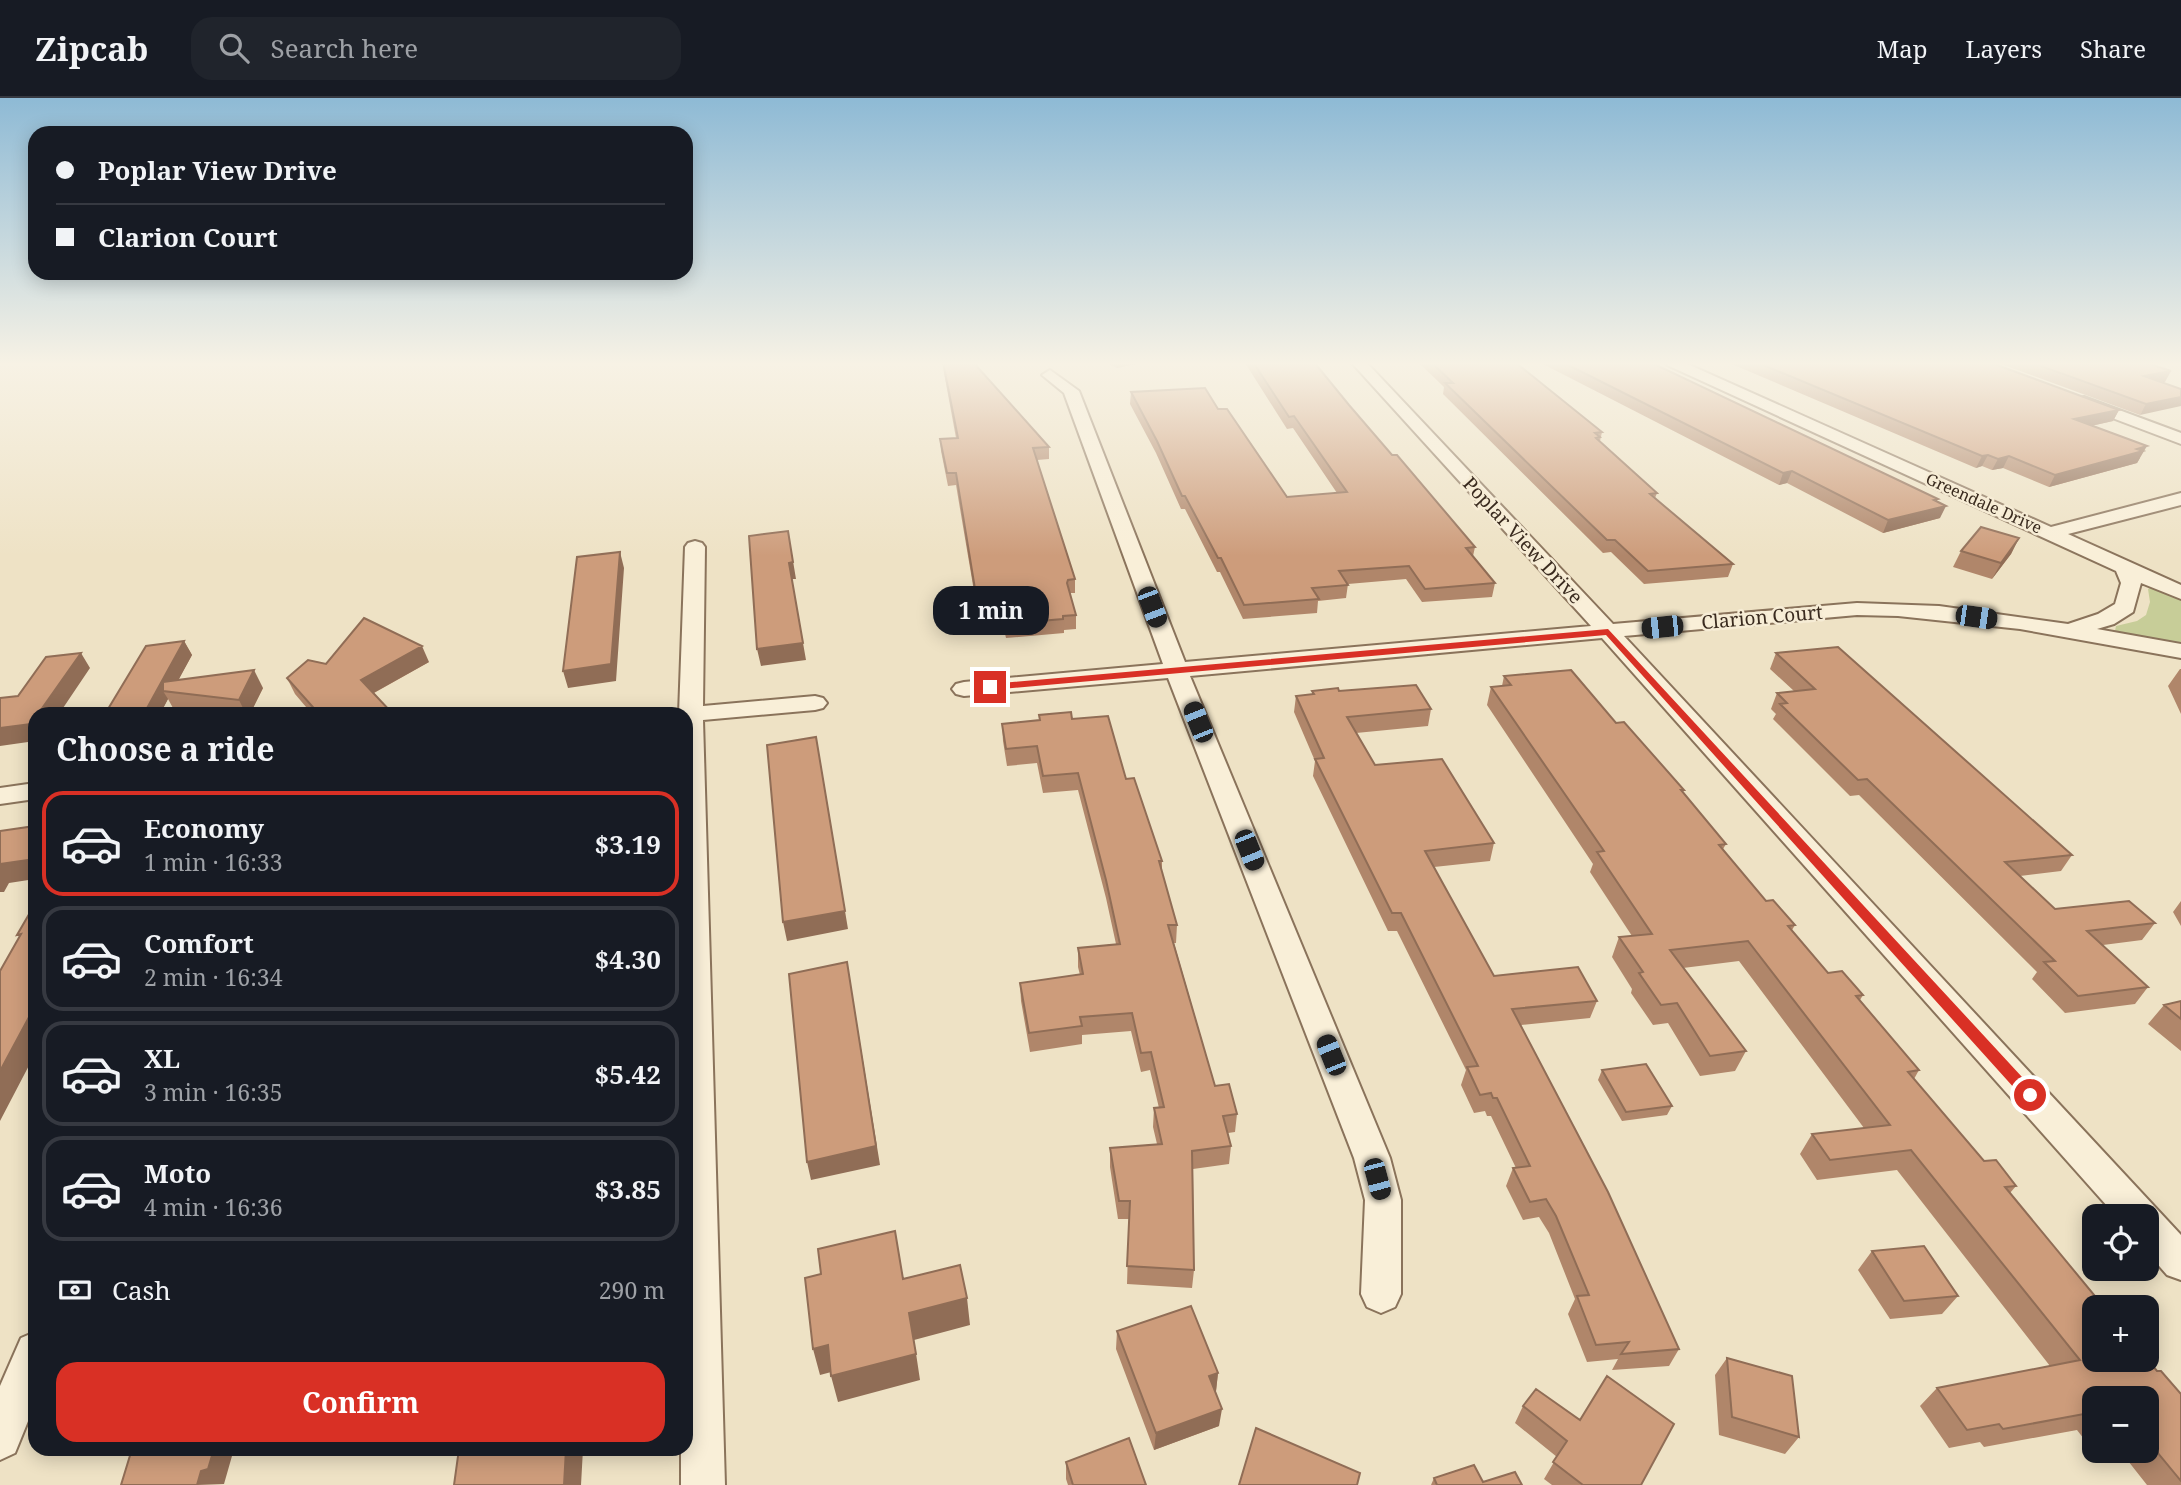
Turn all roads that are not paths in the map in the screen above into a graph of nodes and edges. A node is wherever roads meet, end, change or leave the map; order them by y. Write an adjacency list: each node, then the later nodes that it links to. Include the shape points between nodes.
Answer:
1 (1085, 427): 14 (street)
2 (1418, 427): 12 (street, Poplar View Drive)
3 (1815, 427): 7 (street, Greendale Drive)
4 (2149, 427): 5 (street)
5 (2181, 439)
6 (2181, 499): 7 (street)
7 (2050, 533): 9 (street, Greendale Drive)
8 (695, 547): 17 (street)
9 (2125, 567): 10 (street, Greendale Drive); 11 (street, via 2131,583 2125,607 2106,619)
10 (2181, 593)
11 (2068, 631): 12 (street, Clarion Court, via 1926,611 1857,609); 13 (street, Clarion Court)
12 (1608, 632): 14 (street, Clarion Court); 22 (street, Poplar View Drive)
13 (2181, 651)
14 (1178, 670): 15 (street, Clarion Court); 25 (street, via 1372,1158 1383,1200)
15 (964, 689)
16 (815, 703): 18 (street)
17 (691, 707)
18 (693, 714)
19 (28, 792): 20 (street)
20 (0, 796)
21 (693, 842): 28 (street)
22 (2129, 1204)
23 (2159, 1237): 24 (street)
24 (2181, 1262)
25 (1381, 1294)
26 (28, 1369): 27 (street)
27 (0, 1438)
28 (703, 1485)

